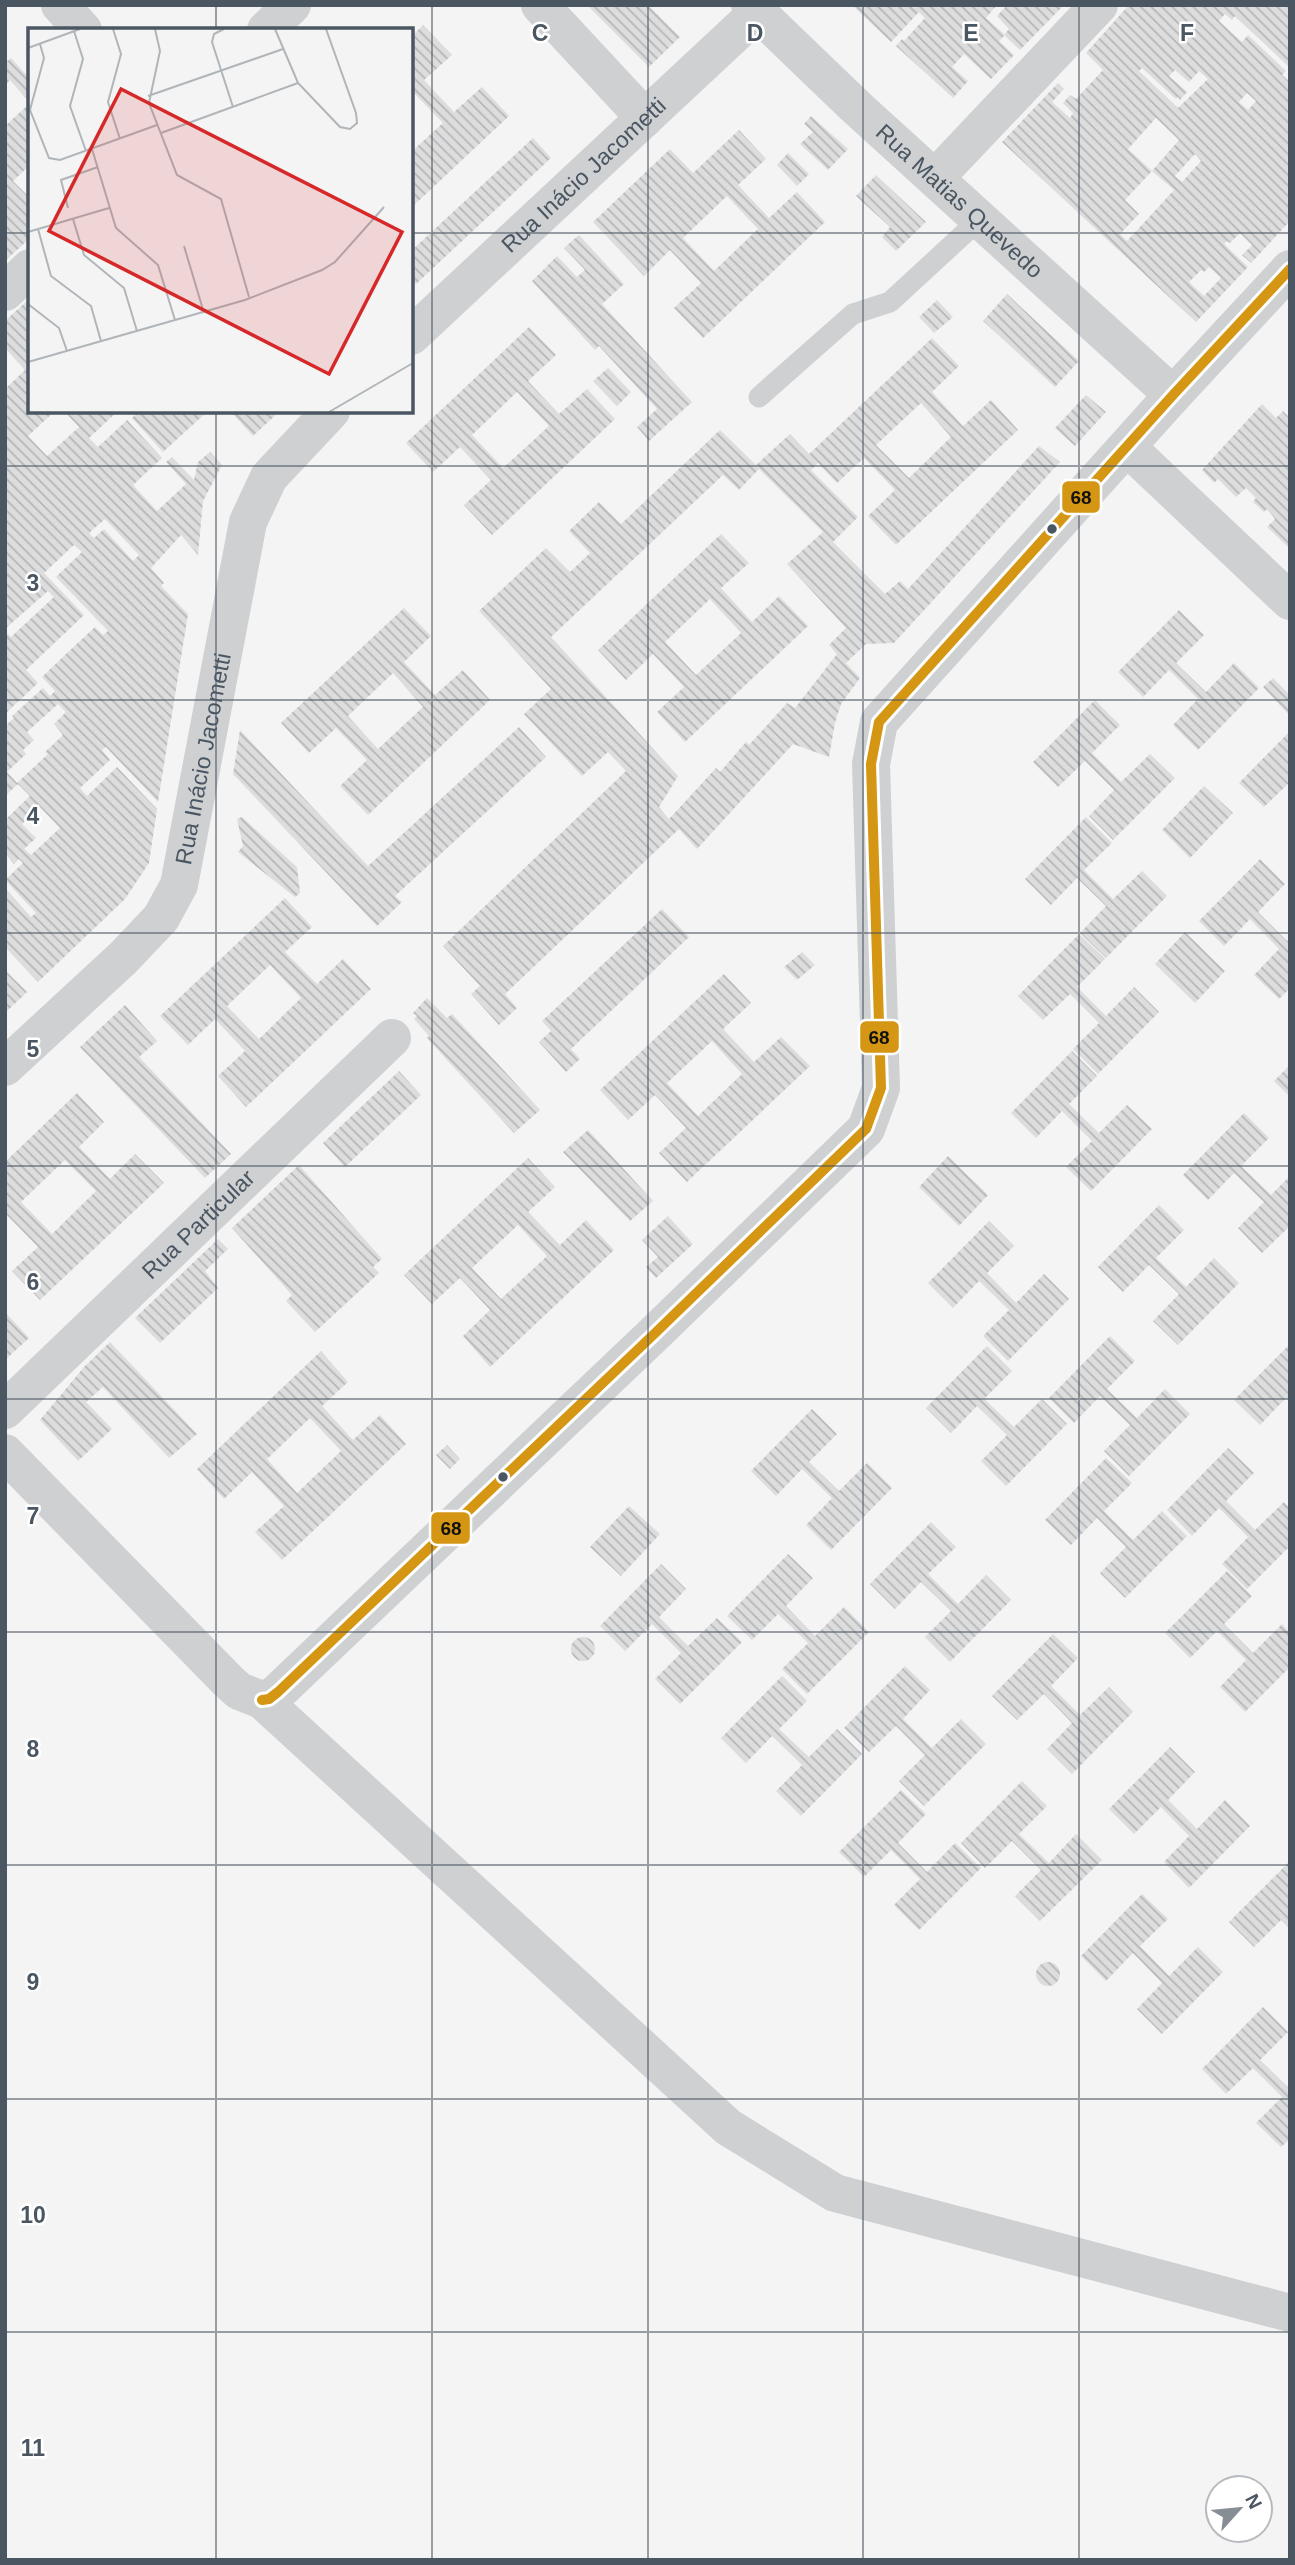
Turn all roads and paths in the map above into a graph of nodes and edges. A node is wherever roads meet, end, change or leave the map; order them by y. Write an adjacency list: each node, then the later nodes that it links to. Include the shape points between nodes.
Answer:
1 (60, 5): 6 (street)
2 (292, 5): 7 (street)
3 (540, 5): 8 (street)
4 (1099, 5): 9 (street)
5 (753, 9): 8 (street, Rua Inácio Jacometti); 9 (street, Rua Matias Quevedo)
6 (81, 28)
7 (268, 28)
8 (645, 118): 14 (street, Rua Inácio Jacometti)
9 (935, 178): 10 (street, Rua Matias Quevedo)
10 (980, 219): 15 (street, Rua Matias Quevedo); 16 (lane, via 890,302 853,314)
11 (1290, 269): 15 (street)
12 (28, 270): 13 (street)
13 (5, 292)
14 (413, 335)
15 (1173, 395): 18 (street)
16 (759, 397)
17 (329, 413): 21 (street, Rua Inácio Jacometti, via 269,477 248,522 179,885 152,928)
18 (1127, 447): 19 (street); 24 (street, via 879,722 871,764 881,1088 866,1129 381,1595 278,1692)
19 (1290, 600)
20 (392, 1038): 22 (street, Rua Particular)
21 (5, 1067)
22 (5, 1410)
23 (5, 1452): 24 (street, via 239,1692)
24 (261, 1700): 25 (street, via 729,2127 835,2193)
25 (1290, 2312)

